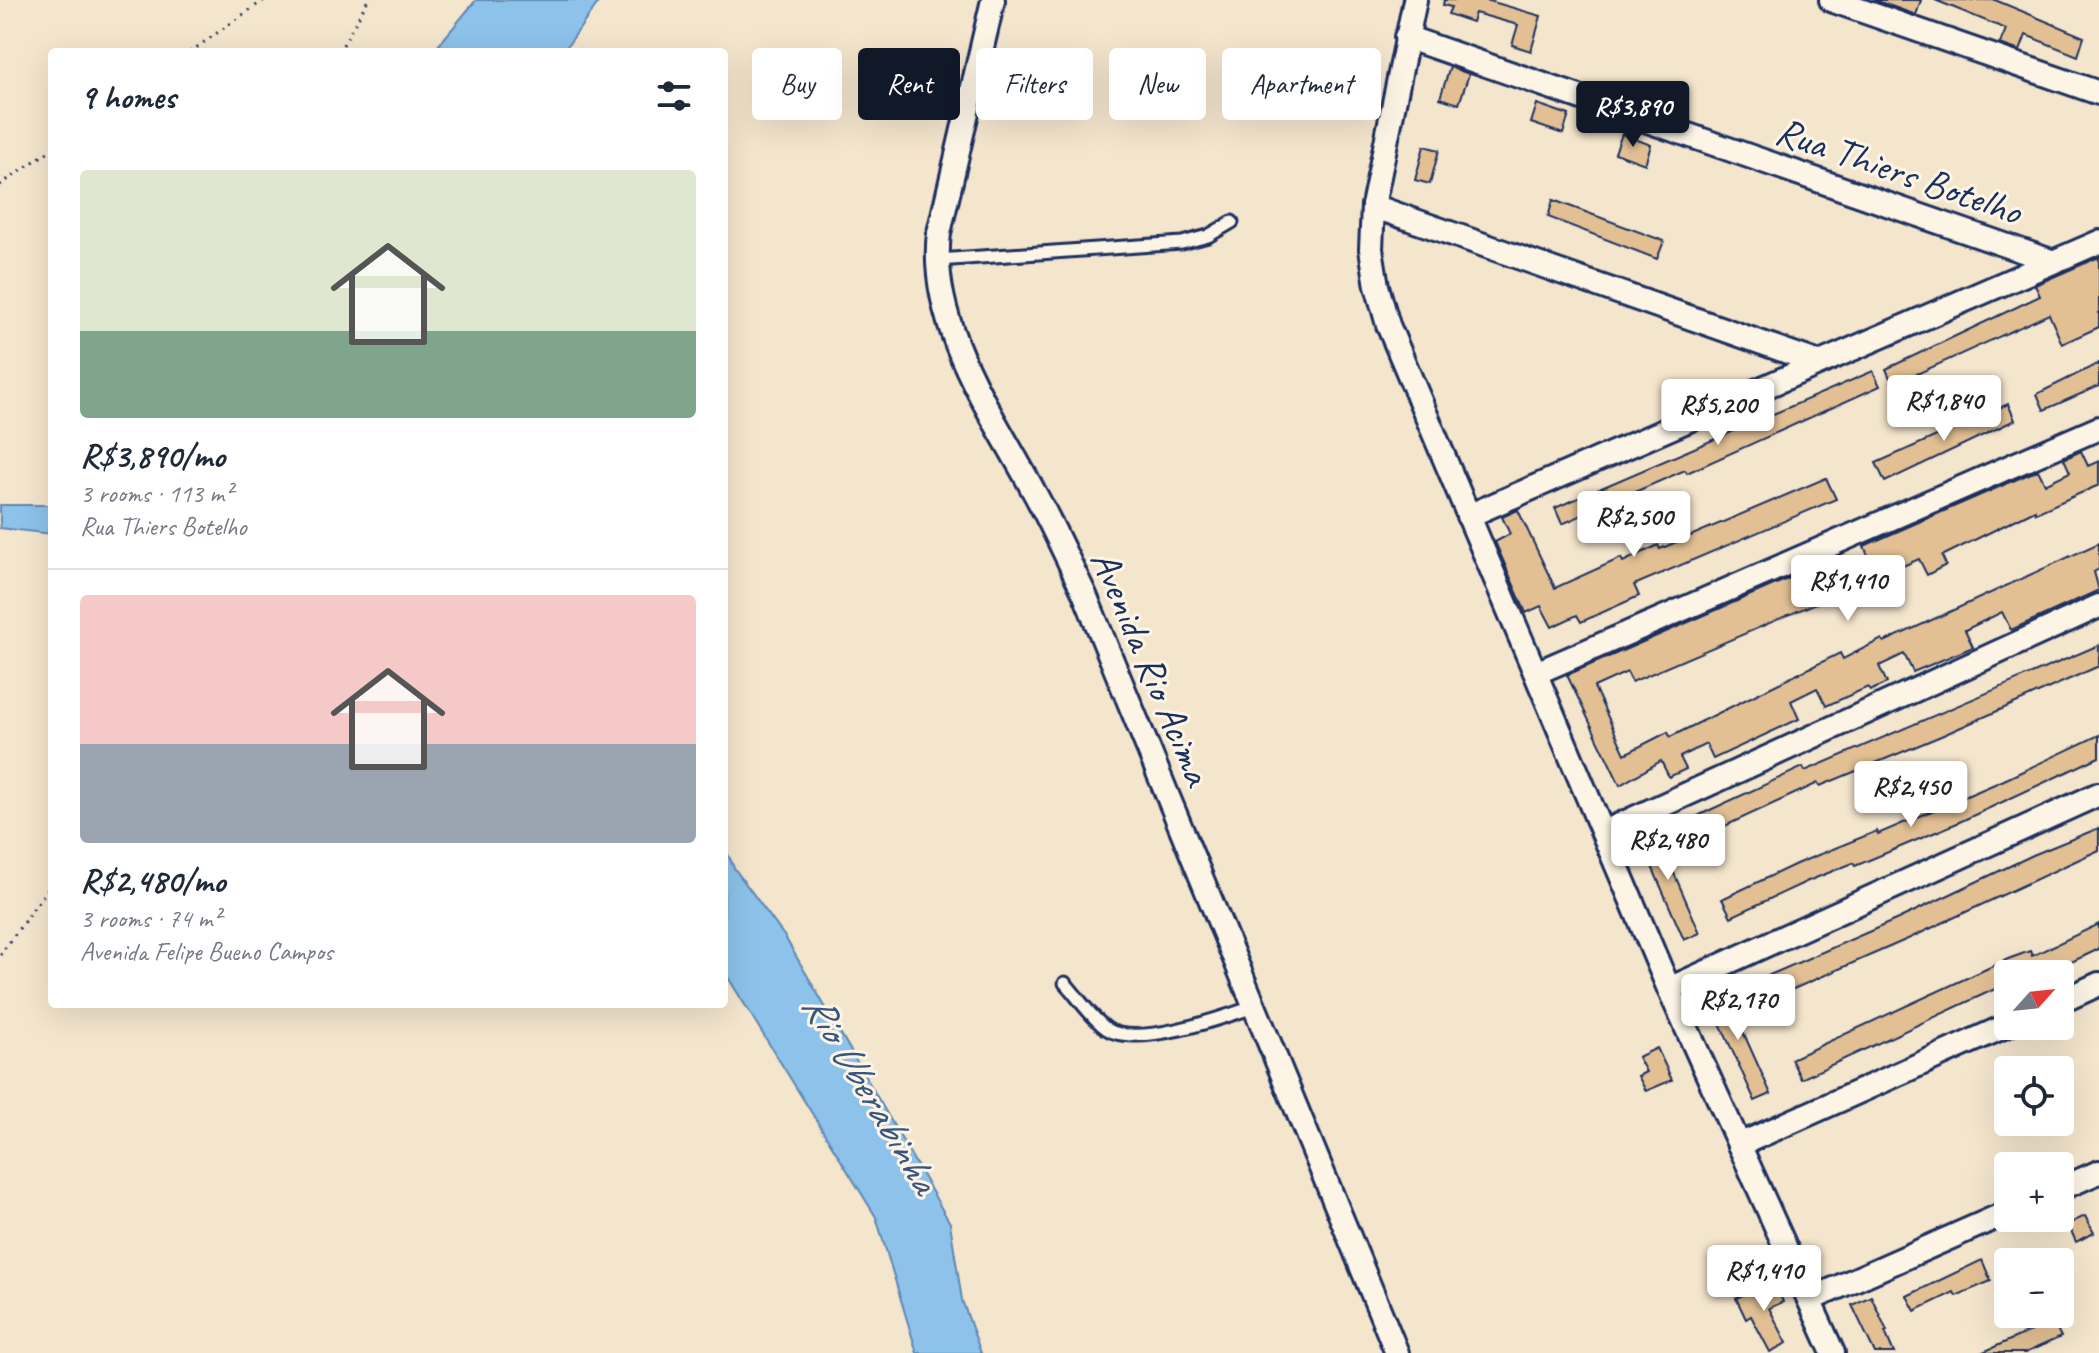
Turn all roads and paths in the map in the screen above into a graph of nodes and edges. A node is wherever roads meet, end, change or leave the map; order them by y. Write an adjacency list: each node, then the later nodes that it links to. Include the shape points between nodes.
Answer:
1 (264, 0): 7 (path)
2 (368, 0): 8 (path)
3 (993, 0): 15 (street, Avenida Rio Acima)
4 (1415, 0): 6 (street)
5 (1831, 0): 9 (street)
6 (1406, 37): 12 (street); 16 (street, Rua Thiers Botelho)
7 (196, 48)
8 (341, 48)
9 (2099, 93)
10 (48, 152): 11 (path)
11 (0, 185)
12 (1373, 206): 17 (street); 19 (street, via 1371,249 1388,325)
13 (1232, 222): 15 (lane, via 1182,243)
14 (2099, 242): 16 (street)
15 (936, 260): 30 (street, Avenida Rio Acima, via 951,325 974,381 1085,595)
16 (2051, 261): 17 (street)
17 (1819, 363): 19 (street)
18 (2099, 428): 21 (street)
19 (1468, 516): 21 (street)
20 (2099, 606): 23 (street)
21 (1536, 673): 23 (street)
22 (2099, 794): 28 (street)
23 (1604, 832): 28 (street)
24 (48, 889): 25 (path)
25 (0, 955)
26 (1065, 983): 30 (lane, via 1108,1030 1132,1035 1160,1033)
27 (2099, 984): 29 (street)
28 (1669, 989): 32 (street)
29 (2074, 996)
30 (1253, 1007): 37 (street, Avenida Rio Acima)
31 (1994, 1031): 32 (street)
32 (1739, 1145): 36 (street)
33 (2099, 1172): 34 (street)
34 (2074, 1183)
35 (1994, 1218): 36 (street)
36 (1809, 1300): 38 (street)
37 (1397, 1353)
38 (1833, 1353)

